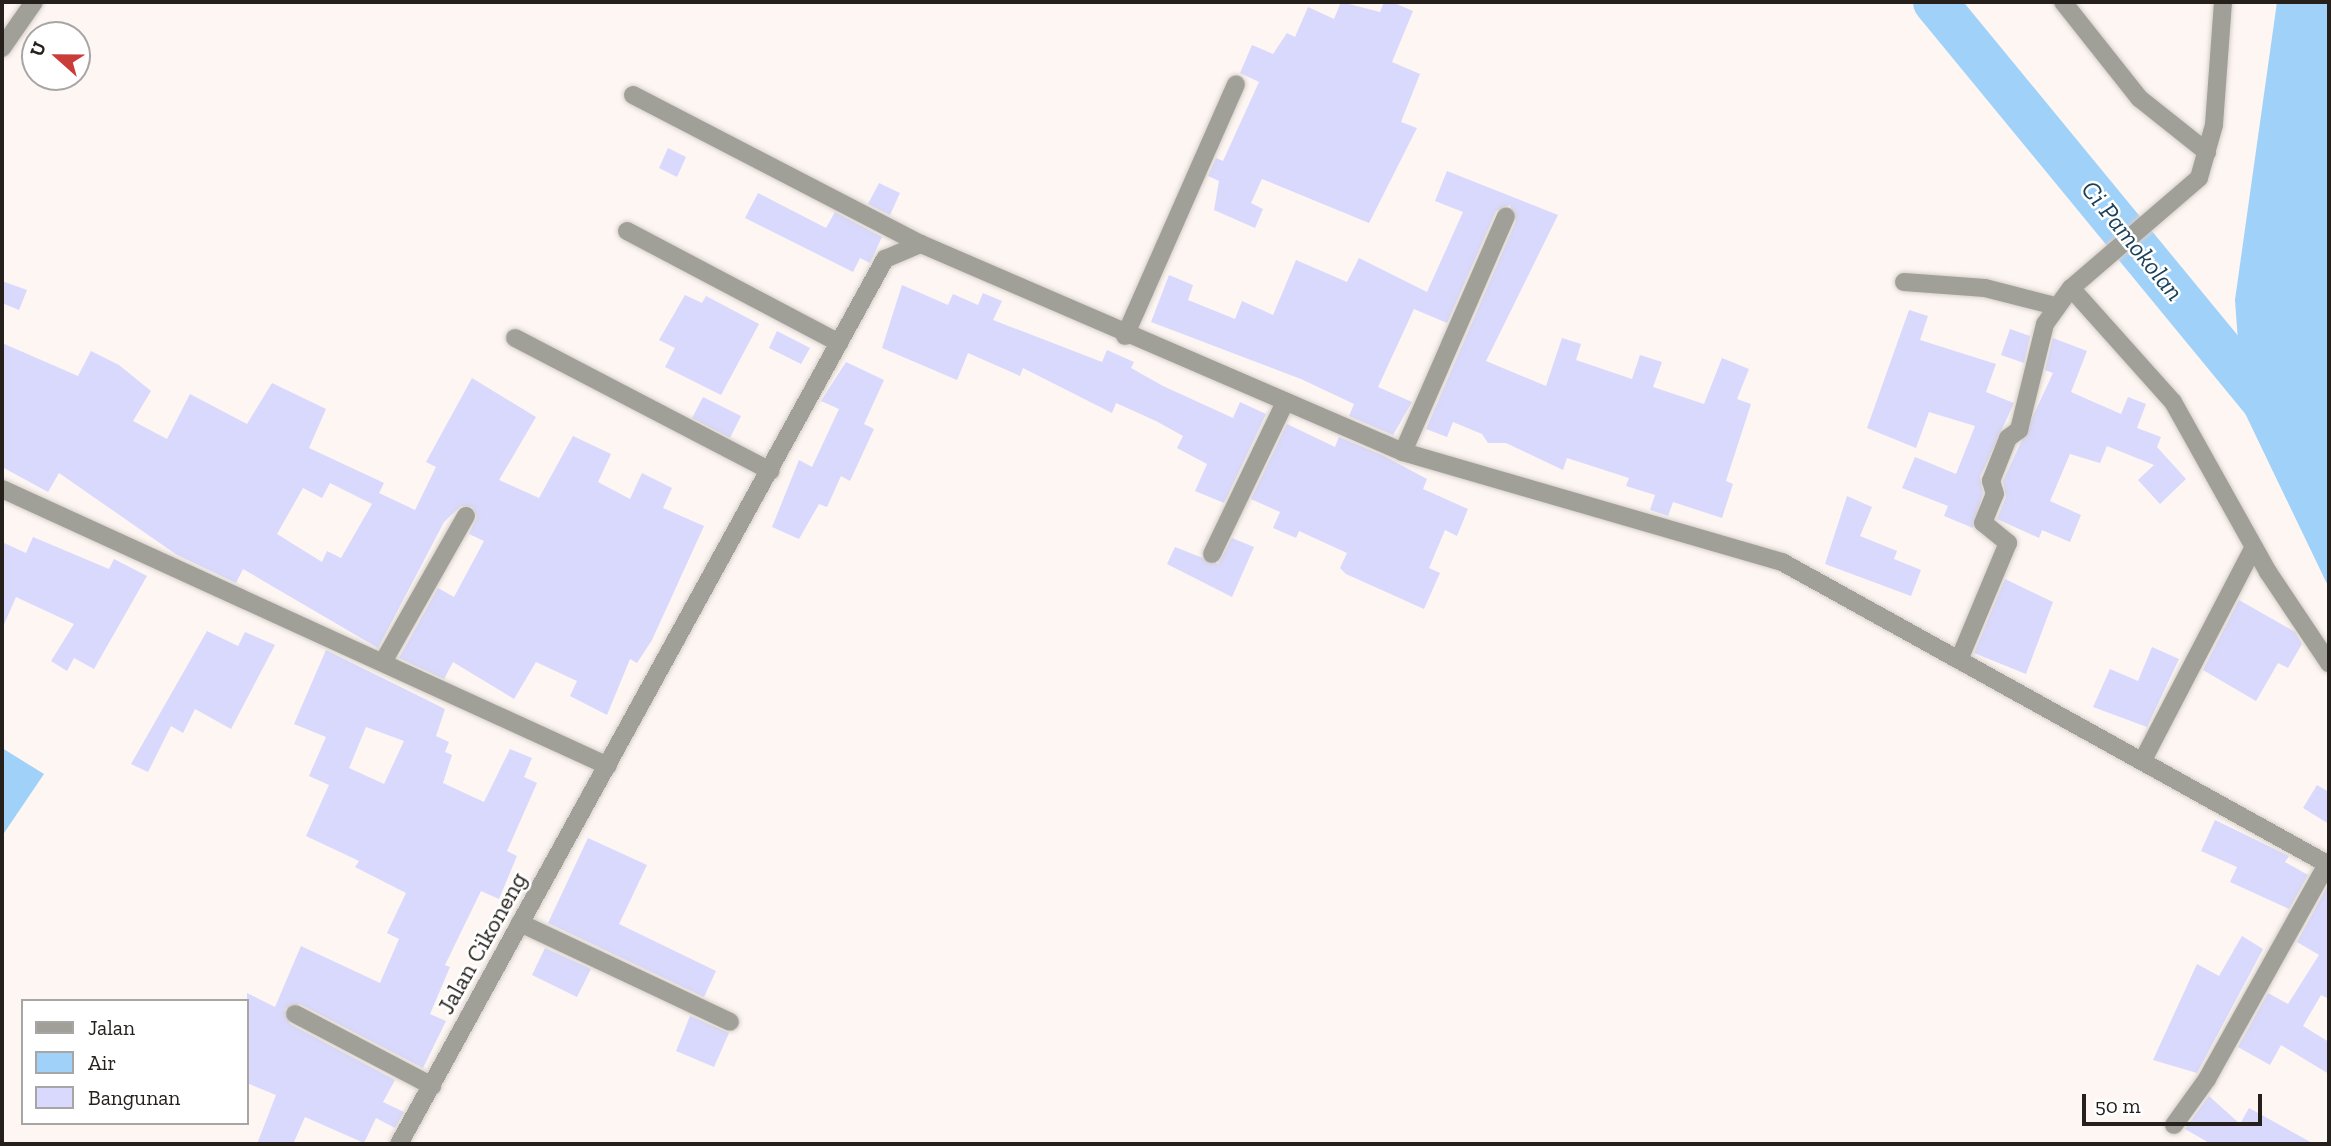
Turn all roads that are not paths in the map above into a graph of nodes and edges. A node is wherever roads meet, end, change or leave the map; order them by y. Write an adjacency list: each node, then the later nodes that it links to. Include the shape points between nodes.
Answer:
1 (34, 2): 4 (street)
2 (2063, 2): 7 (street, via 2139,98)
3 (2224, 2): 7 (street)
4 (2, 48)
5 (1236, 84): 14 (street)
6 (633, 95): 10 (street)
7 (2207, 152): 12 (street, via 2189,191)
8 (1506, 216): 18 (street)
9 (627, 231): 16 (street)
10 (921, 244): 14 (street); 16 (street, Jalan Cikoneng, via 886,258)
11 (1904, 282): 13 (street, via 1984,288)
12 (2071, 288): 13 (street); 22 (street, via 2174,402)
13 (2055, 306): 24 (street, via 2019,430 2008,438 1991,481 1995,494 1983,523 2008,543)
14 (1125, 336): 17 (street)
15 (515, 338): 19 (street)
16 (839, 343): 19 (street, Jalan Cikoneng)
17 (1285, 402): 18 (street); 23 (street)
18 (1403, 452): 24 (street, via 1782,562)
19 (770, 471): 28 (street, Jalan Cikoneng)
20 (2, 489): 25 (street)
21 (466, 516): 25 (street)
22 (2254, 547): 26 (street); 27 (street)
23 (1212, 554)
24 (1959, 660): 27 (street)
25 (383, 662): 28 (street)
26 (2329, 663)
27 (2144, 758): 29 (street)
28 (608, 766): 30 (street, Jalan Cikoneng)
29 (2328, 865): 34 (street, via 2207,1079)
30 (520, 923): 32 (street); 33 (street, Jalan Cikoneng)
31 (295, 1014): 33 (street)
32 (730, 1022)
33 (432, 1086): 35 (street, Jalan Cikoneng)
34 (2174, 1125)
35 (399, 1144)

